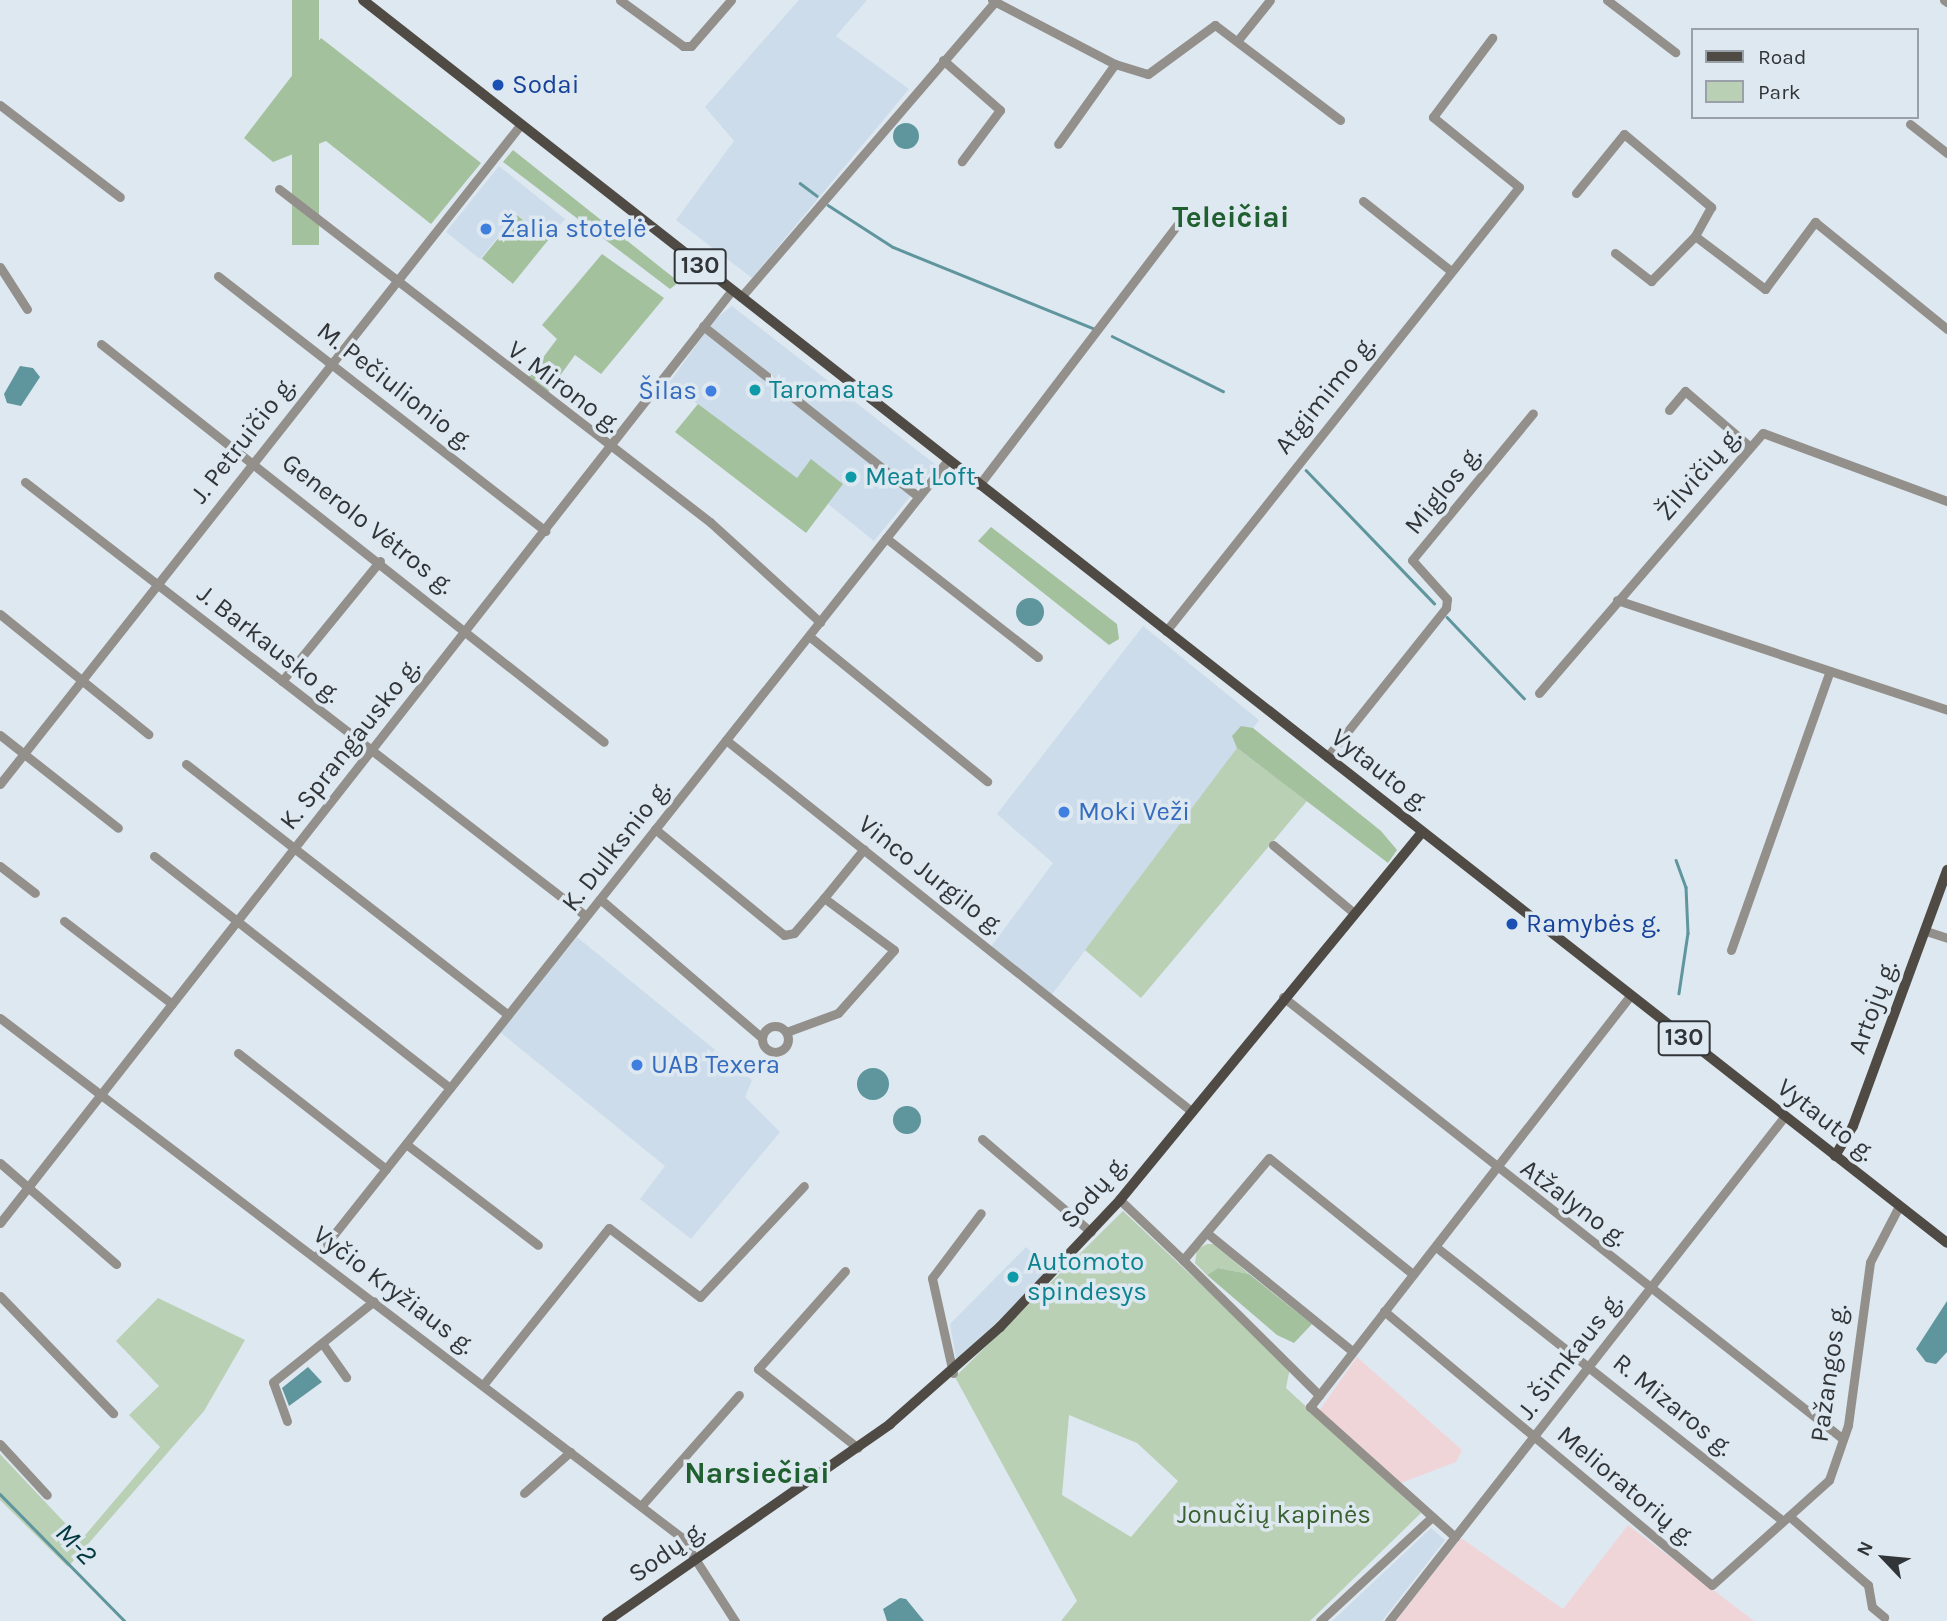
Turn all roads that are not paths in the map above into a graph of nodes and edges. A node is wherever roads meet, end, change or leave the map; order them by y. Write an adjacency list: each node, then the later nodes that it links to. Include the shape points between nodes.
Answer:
1 (363, 0): 14 (main road, 130)
2 (620, 0): 3 (street, via 666,36 691,46)
3 (731, 0)
4 (1270, 0): 8 (street)
5 (1607, 0): 9 (street)
6 (993, 1): 10 (street, K. Sprangausko g.); 11 (street)
7 (1492, 38): 27 (street, Atgimimo g., via 1433,117 1519,187)
8 (1238, 40): 11 (street, via 1215,25 1148,74); 13 (street)
9 (1675, 52)
10 (943, 60): 18 (street, via 1000,110); 30 (street, K. Sprangausko g.)
11 (1115, 64): 16 (street)
12 (0, 105): 21 (street)
13 (1340, 120)
14 (521, 124): 29 (street, J. Petruičio g.); 30 (main road, 130)
15 (1910, 124): 17 (street)
16 (1058, 144)
17 (1947, 153)
18 (962, 161)
19 (279, 189): 29 (street, V. Mirono g.)
20 (1576, 193): 24 (street, via 1624,134 1711,207)
21 (120, 197)
22 (1363, 201): 27 (street)
23 (1177, 225): 43 (street)
24 (1695, 236): 25 (street, via 1651,281); 33 (street, via 1765,289 1815,222)
25 (1615, 253)
26 (0, 267): 31 (street)
27 (1451, 271): 54 (street, Atgimimo g.)
28 (218, 276): 35 (street, M. Pečiulionio g.)
29 (396, 282): 35 (street, J. Petruičio g.); 39 (street, V. Mirono g.)
30 (736, 294): 32 (street, K. Sprangausko g.); 41 (main road, Vytauto g. / 130)
31 (27, 309)
32 (703, 326): 39 (street, K. Sprangausko g.); 44 (street)
33 (1947, 330)
34 (102, 344): 40 (street, Generolo Vėtros g.)
35 (332, 363): 40 (street, J. Petruičio g.); 46 (street, M. Pečiulionio g.)
36 (1669, 410): 38 (street, via 1685,391)
37 (1534, 413): 68 (street, Miglos g., via 1412,560 1447,598 1446,608)
38 (1749, 446): 45 (street, Žilvičių g., via 1763,433); 50 (street, Žilvičių g.)
39 (610, 449): 46 (street, K. Sprangausko g.); 52 (street, V. Mirono g., via 755,558)
40 (254, 460): 48 (street, Generolo Vėtros g.); 49 (street, J. Petruičio g.)
41 (948, 460): 43 (main road, Vytauto g. / 130); 44 (street, K. Dulksnio g.)
42 (25, 482): 49 (street, J. Barkausko g.)
43 (979, 485): 54 (main road, Vytauto g. / 130)
44 (919, 496): 47 (street, K. Dulksnio g.)
45 (1947, 501)
46 (545, 531): 53 (street, K. Sprangausko g.)
47 (886, 538): 52 (street, K. Dulksnio g.); 56 (street)
48 (380, 561): 53 (street, Generolo Vėtros g.); 59 (street)
49 (158, 585): 58 (street, J. Petruičio g.); 59 (street, J. Barkausko g.)
50 (1617, 600): 57 (street); 60 (street, Žilvičių g.)
51 (0, 614): 58 (street)
52 (820, 622): 55 (street, K. Dulksnio g.)
53 (467, 629): 65 (street, Generolo Vėtros g.); 66 (street, K. Sprangausko g.)
54 (1166, 631): 68 (main road, Vytauto g. / 130)
55 (809, 636): 64 (street, K. Dulksnio g.); 70 (street)
56 (1038, 657)
57 (1830, 671): 61 (street); 90 (street)
58 (82, 680): 62 (street); 67 (street, J. Petruičio g.)
59 (282, 681): 66 (street, J. Barkausko g.)
60 (1539, 693)
61 (1947, 710)
62 (148, 734)
63 (0, 735): 67 (street)
64 (726, 740): 73 (street, K. Dulksnio g.); 77 (street, Vinco Jurgilo g.)
65 (604, 742)
66 (371, 751): 76 (street, K. Sprangausko g.); 85 (street, J. Barkausko g.)
67 (23, 754): 71 (street, J. Petruičio g.); 72 (street)
68 (1327, 757): 74 (main road, Vytauto g. / 130)
69 (186, 764): 76 (street)
70 (987, 781)
71 (0, 784)
72 (118, 828)
73 (655, 829): 82 (street, K. Dulksnio g.); 83 (street, via 784,935 794,933)
74 (1422, 832): 84 (main road, Sodų g.); 91 (main road, Vytauto g. / 130)
75 (1273, 845): 84 (street)
76 (295, 849): 87 (street, K. Sprangausko g.); 94 (street)
77 (864, 849): 83 (street); 103 (street, Vinco Jurgilo g.)
78 (154, 856): 87 (street)
79 (0, 866): 81 (street)
80 (1947, 870): 88 (main road, Artojų g.)
81 (35, 893)
82 (600, 898): 85 (street, K. Dulksnio g.); 95 (street)
83 (824, 898): 98 (street, via 894,950 838,1013)
84 (1354, 913): 92 (main road, Sodų g.)
85 (586, 916): 94 (street, K. Dulksnio g.)
86 (64, 920): 93 (street)
87 (237, 922): 93 (street, K. Sprangausko g.); 101 (street)
88 (1926, 931): 89 (street); 107 (main road, Artojų g.)
89 (1947, 938)
90 (1731, 950)
91 (1630, 996): 104 (main road, Vytauto g. / 130); 110 (street)
92 (1283, 997): 103 (main road, Sodų g.); 110 (street, Atžalyno g.)
93 (172, 1004): 102 (street, K. Sprangausko g.)
94 (508, 1015): 101 (street, K. Dulksnio g.)
95 (745, 1017): 97 (street); 99 (street)
96 (0, 1018): 102 (street, Vyčio Kryžiaus g.)
97 (772, 1026): 98 (street); 99 (street)
98 (786, 1032): 99 (street, via 787,1043 778,1051 767,1048)
99 (762, 1038)
100 (238, 1053): 109 (street)
101 (450, 1088): 106 (street, K. Dulksnio g.)
102 (100, 1095): 112 (street, K. Sprangausko g.); 122 (street, Vyčio Kryžiaus g.)
103 (1190, 1110): 113 (main road, Sodų g.)
104 (1784, 1117): 107 (main road, Vytauto g. / 130); 127 (street, J. Šimkaus g.)
105 (982, 1139): 117 (street)
106 (406, 1144): 109 (street, K. Dulksnio g.); 120 (street)
107 (1836, 1156): 114 (main road, Vytauto g. / 130)
108 (0, 1163): 112 (street)
109 (386, 1169): 122 (street, K. Dulksnio g.)
110 (1495, 1169): 121 (street); 127 (street, Atžalyno g.)
111 (804, 1186): 136 (street, via 700,1297 609,1228)
112 (32, 1187): 116 (street, K. Sprangausko g.); 124 (street)
113 (1120, 1200): 117 (main road, Sodų g.); 123 (street)
114 (1899, 1206): 119 (main road, Vytauto g. / 130); 142 (street, Pažangos g., via 1882,1230 1867,1273)
115 (981, 1213): 134 (street, via 934,1269)
116 (0, 1223)
117 (1091, 1232): 134 (main road, Sodų g.)
118 (1207, 1233): 123 (street); 126 (street, via 1269,1158); 132 (street)
119 (1947, 1243)
120 (538, 1245)
121 (1436, 1247): 126 (street); 133 (street, R. Mizaros g.)
122 (316, 1257): 129 (street, Vyčio Kryžiaus g.)
123 (1183, 1260): 138 (street)
124 (116, 1264)
125 (845, 1271): 144 (street, via 758,1369)
126 (1413, 1274): 130 (street)
127 (1650, 1288): 133 (street, J. Šimkaus g.); 142 (street, Atžalyno g.)
128 (0, 1296): 139 (street)
129 (374, 1301): 131 (street); 136 (street, Vyčio Kryžiaus g.)
130 (1384, 1311): 132 (street); 141 (street, Melioratorių g.)
131 (322, 1343): 135 (street); 140 (street, via 273,1382)
132 (1352, 1351): 138 (street)
133 (1590, 1364): 141 (street, J. Šimkaus g.); 150 (street, R. Mizaros g.)
134 (953, 1373): 144 (main road, Sodų g.)
135 (346, 1377)
136 (483, 1385): 145 (street, Vyčio Kryžiaus g.)
137 (738, 1395): 148 (street)
138 (1319, 1395): 149 (street, via 1310,1407)
139 (113, 1413)
140 (288, 1421)
141 (1534, 1436): 151 (street, J. Šimkaus g.); 153 (street, Melioratorių g.)
142 (1843, 1439): 150 (street, Pažangos g., via 1829,1480)
143 (0, 1444): 147 (street)
144 (858, 1448): 152 (main road, Sodų g.)
145 (570, 1452): 146 (street); 148 (street, Vyčio Kryžiaus g.)
146 (524, 1493)
147 (47, 1495)
148 (641, 1506): 152 (street, Vyčio Kryžiaus g.)
149 (1432, 1517): 151 (street); 157 (street)
150 (1785, 1518): 153 (street, Pažangos g.); 154 (street, R. Mizaros g., via 1868,1585 1872,1607)
151 (1455, 1537): 158 (street, J. Šimkaus g.)
152 (698, 1557): 155 (main road, Sodų g.); 156 (street, Vyčio Kryžiaus g.)
153 (1712, 1586)
154 (1884, 1617)
155 (607, 1621)
156 (735, 1621)
157 (1320, 1621)
158 (1389, 1621)

